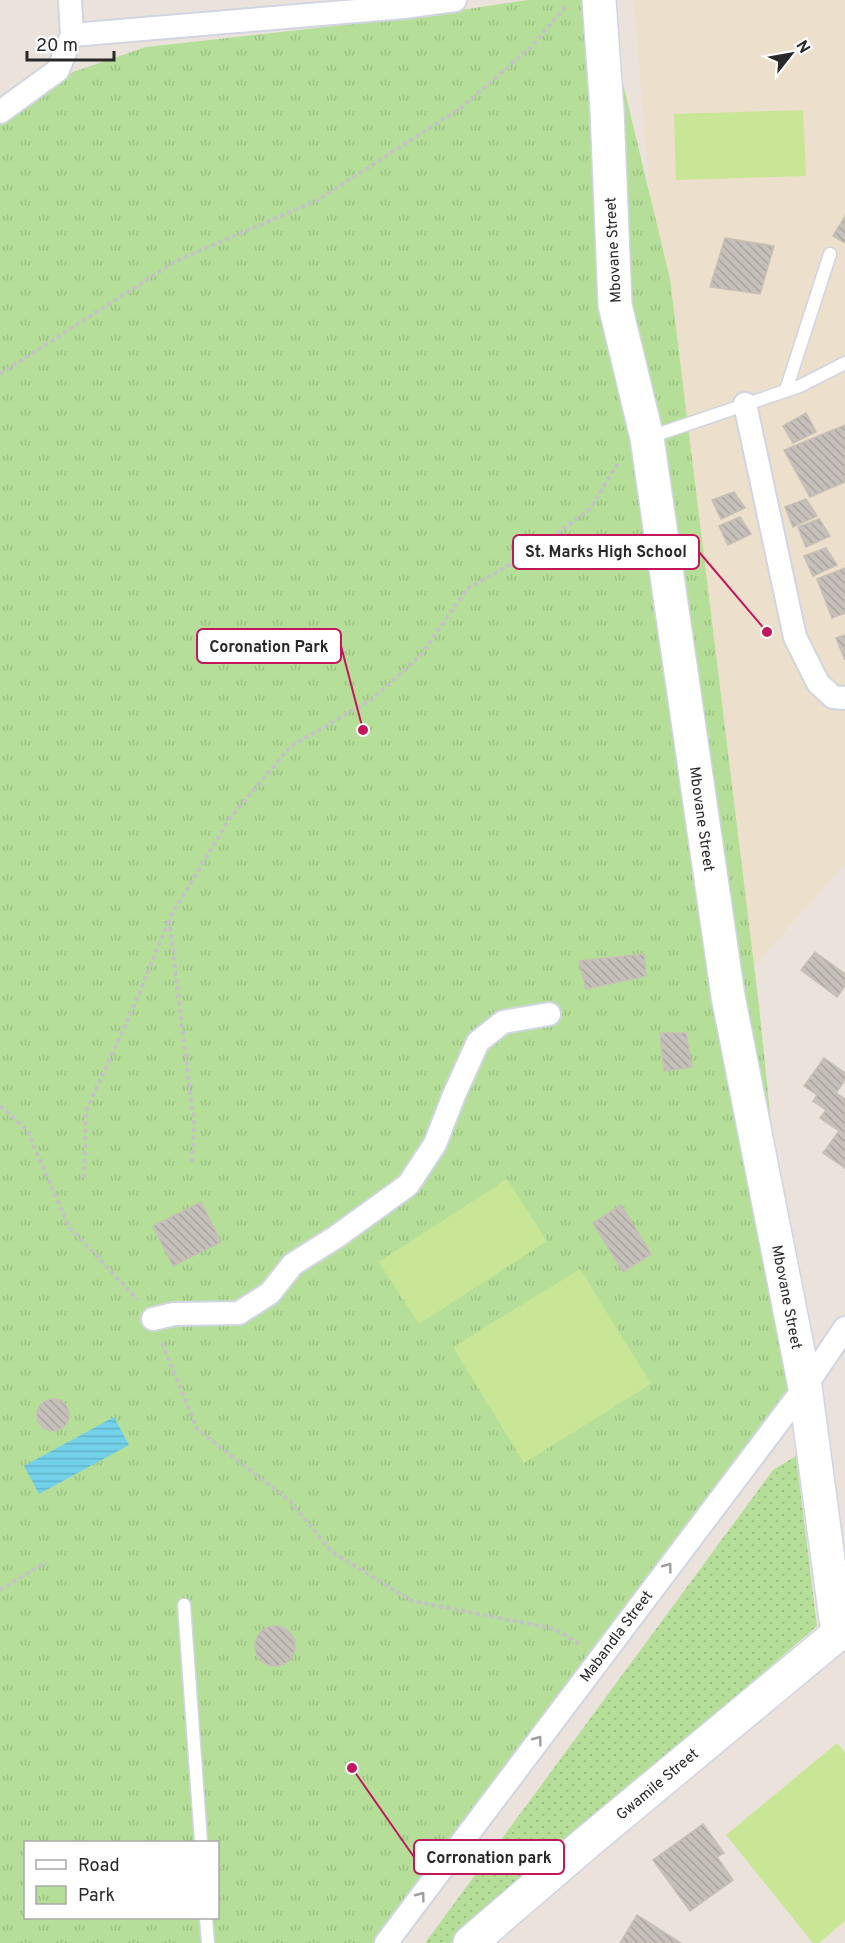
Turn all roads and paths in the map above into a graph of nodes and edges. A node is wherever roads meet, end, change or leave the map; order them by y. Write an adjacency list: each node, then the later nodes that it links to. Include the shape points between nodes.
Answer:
1 (69, 0): 5 (street)
2 (455, 0): 5 (street)
3 (572, 0): 9 (path, via 531,47 462,107 318,200 176,261)
4 (598, 0): 12 (street, Mbovane Street, via 615,305)
5 (72, 35): 6 (street, via 58,70)
6 (0, 112)
7 (830, 254): 10 (lane)
8 (845, 363): 10 (lane)
9 (0, 374)
10 (786, 390): 11 (lane)
11 (745, 404): 12 (lane); 14 (street, via 795,637 818,683 833,697)
12 (647, 438): 22 (street, Mbovane Street, via 728,996)
13 (618, 464): 15 (path, via 590,509 532,552 467,589 420,656 371,700 291,746 230,818)
14 (845, 698)
15 (169, 920): 18 (path, via 194,1124); 19 (path, via 86,1111)
16 (549, 1014): 20 (street, via 503,1022 478,1042 435,1144 408,1185 293,1264 270,1293 239,1313 174,1314)
17 (0, 1106): 20 (path, via 27,1130 69,1227)
18 (192, 1162)
19 (84, 1178)
20 (153, 1319): 27 (path, via 197,1429 290,1501 332,1552 412,1601 555,1629)
21 (845, 1328): 22 (street, Mabandla Street)
22 (805, 1387): 26 (street, Mbovane Street); 27 (street, Mabandla Street, one-way to 22)
23 (46, 1562): 24 (path)
24 (0, 1590)
25 (184, 1605): 28 (lane)
26 (841, 1631): 32 (street, Gwamile Street)
27 (600, 1657): 31 (street, Mabandla Street, one-way to 27)
28 (201, 1841)
29 (206, 1919): 30 (lane)
30 (208, 1943)
31 (386, 1943)
32 (470, 1943)

